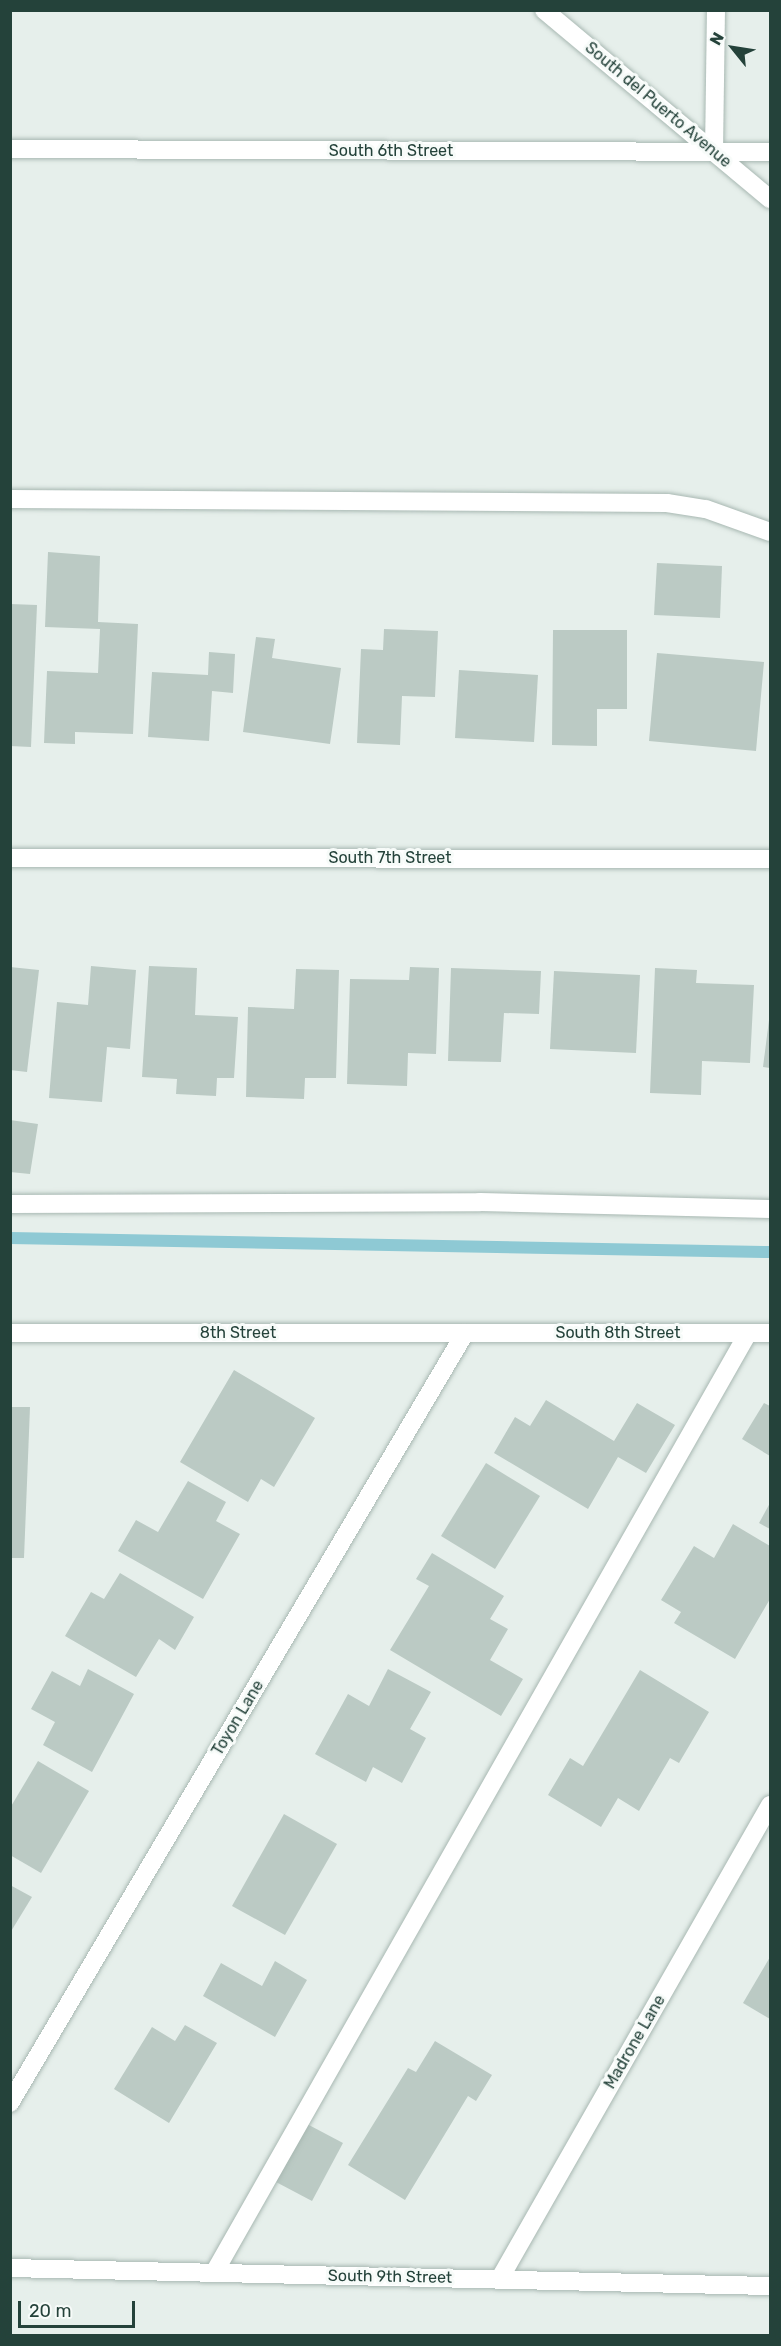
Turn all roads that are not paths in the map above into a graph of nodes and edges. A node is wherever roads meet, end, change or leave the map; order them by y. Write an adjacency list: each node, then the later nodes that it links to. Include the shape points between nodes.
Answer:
1 (544, 10): 4 (street, South del Puerto Avenue)
2 (716, 10): 4 (street)
3 (10, 150): 4 (street, South 6th Street)
4 (714, 152): 5 (street, South 6th Street); 6 (street, South del Puerto Avenue)
5 (771, 152)
6 (771, 199)
7 (10, 499): 8 (street, via 667,502 706,509)
8 (771, 532)
9 (10, 858): 10 (street, South 7th Street)
10 (771, 859)
11 (10, 1204): 12 (street, via 480,1202)
12 (771, 1209)
13 (10, 1333): 14 (street, 8th Street)
14 (465, 1333): 15 (street, South 8th Street); 18 (street, Toyon Lane)
15 (748, 1333): 16 (street, South 8th Street); 20 (street)
16 (771, 1333)
17 (771, 1805): 21 (street, Madrone Lane)
18 (10, 2103)
19 (10, 2268): 20 (street, South 9th Street)
20 (214, 2273): 21 (street, South 9th Street)
21 (499, 2280): 22 (street, South 9th Street)
22 (771, 2286)

